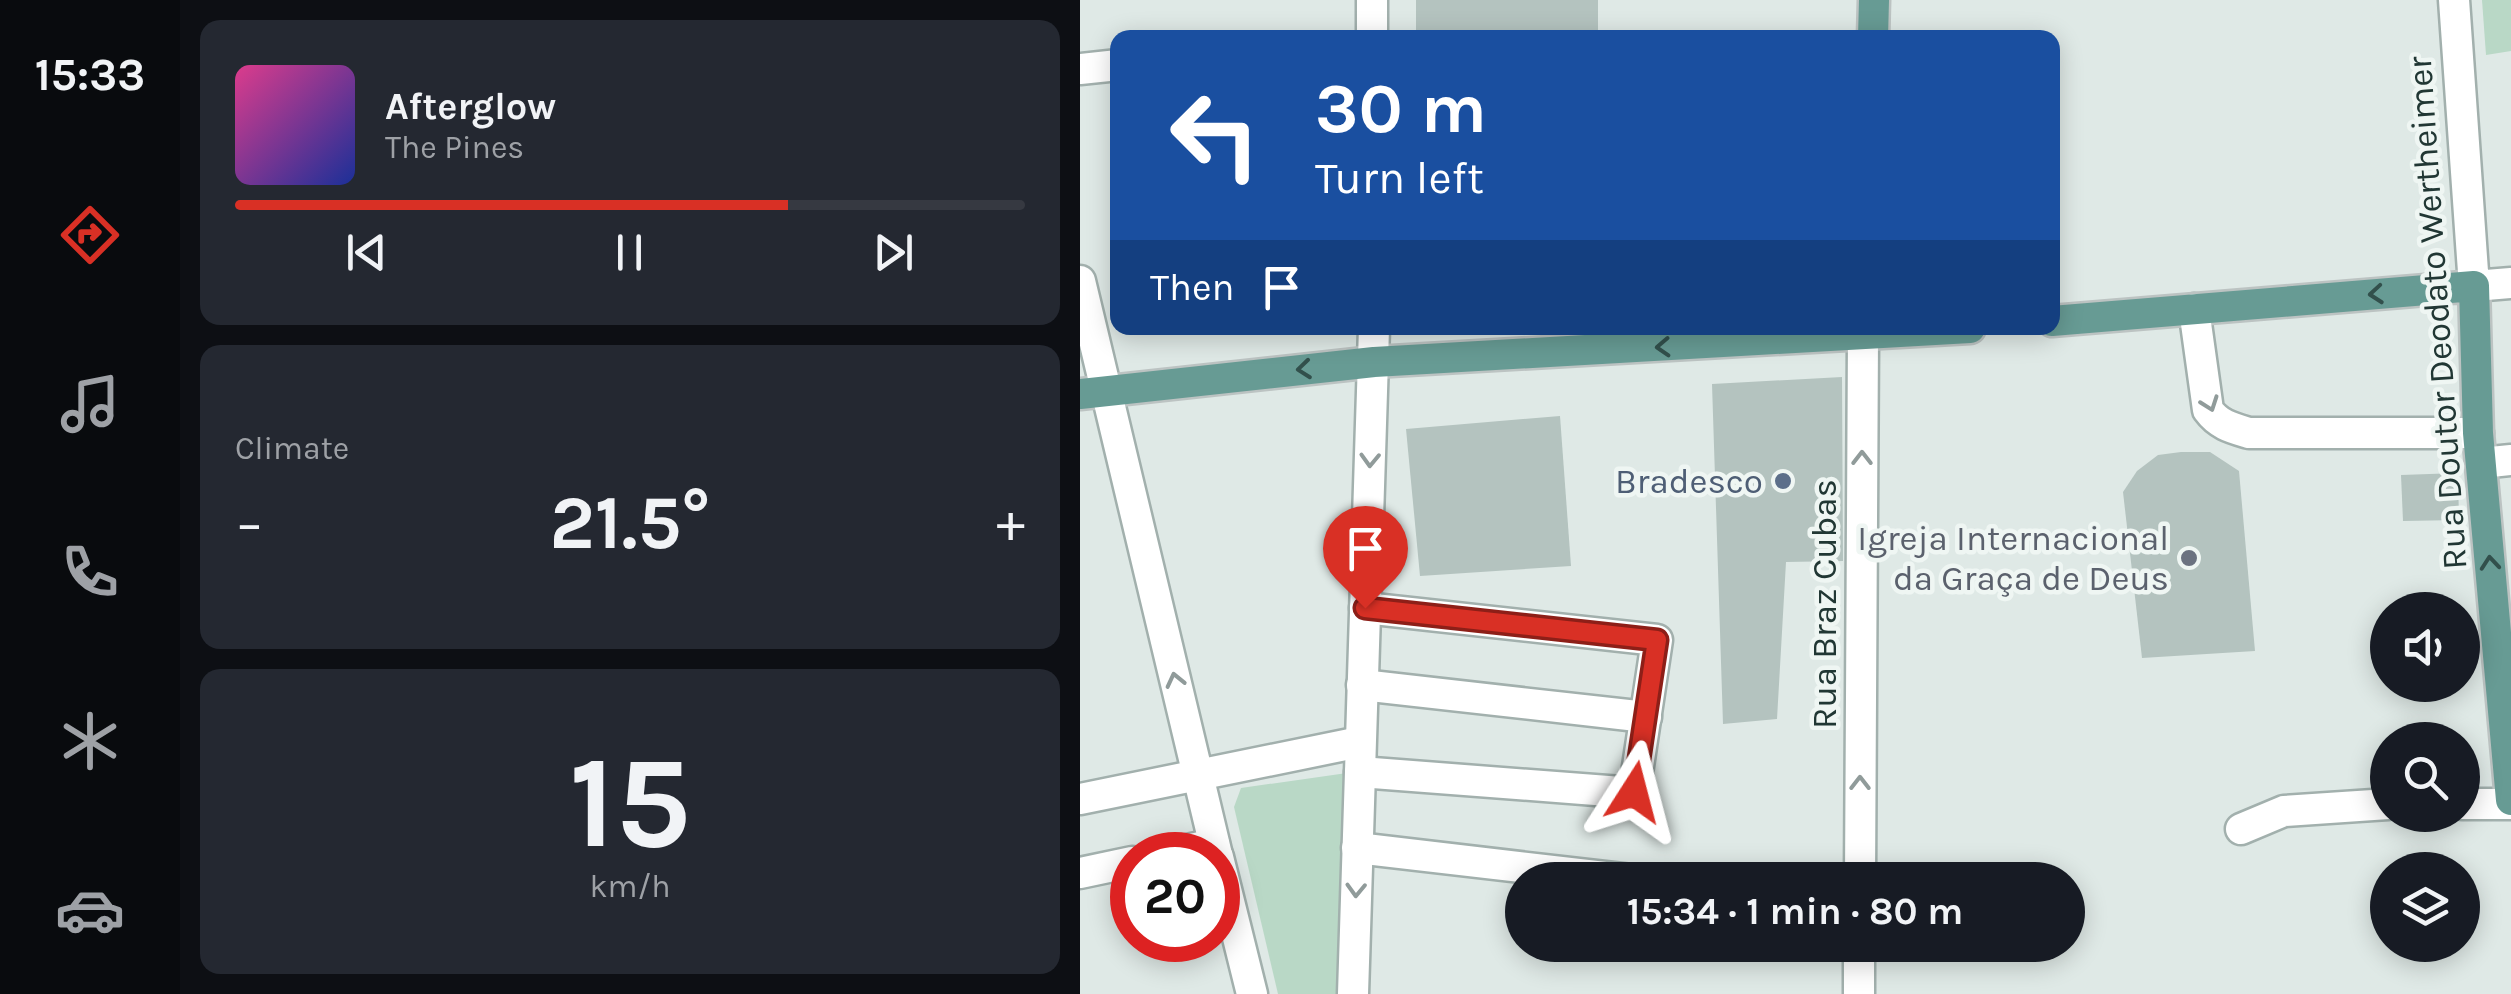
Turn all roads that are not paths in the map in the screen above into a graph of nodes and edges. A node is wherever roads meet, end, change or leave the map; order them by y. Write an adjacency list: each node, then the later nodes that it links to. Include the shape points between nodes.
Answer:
1 (1372, 0): 4 (street)
2 (1874, 0): 5 (main road)
3 (2454, 0): 10 (street, Rua Doutor Deodato Wertheimer)
4 (1372, 30)
5 (1873, 30)
6 (1110, 65): 7 (street)
7 (1080, 69)
8 (1080, 281): 17 (street)
9 (2511, 282): 10 (street)
10 (2474, 286): 11 (main road, one-way to 11); 18 (main road, Rua Doutor Deodato Wertheimer)
11 (2194, 309): 12 (main road); 18 (street, one-way to 18, via 2208,410 2216,421 2250,433)
12 (2060, 319)
13 (1374, 335): 16 (street)
14 (1814, 335): 16 (main road, one-way to 16)
15 (1863, 335): 32 (street, Rua Braz Cubas, one-way to 15)
16 (1374, 362): 17 (main road, one-way to 17); 19 (street, one-way to 19)
17 (1093, 392): 24 (street, one-way to 17)
18 (2490, 452): 26 (main road, Rua Doutor Deodato Wertheimer, one-way to 18)
19 (1365, 608): 20 (street); 21 (street, via 1657,640)
20 (1362, 685): 21 (street); 22 (street)
21 (1646, 716): 23 (street, via 1634,792)
22 (1360, 742): 23 (street); 24 (street)
23 (1360, 772): 31 (street)
24 (1197, 774): 25 (street); 30 (street)
25 (1080, 799)
26 (2511, 802): 27 (street)
27 (2480, 803)
28 (2370, 805): 29 (street, via 2284,811)
29 (2241, 829)
30 (1211, 832)
31 (1357, 848): 33 (street); 39 (street, one-way to 39)
32 (1860, 862)
33 (1505, 865)
34 (1110, 866): 35 (street)
35 (1080, 872)
36 (1240, 947): 38 (street)
37 (1860, 962): 40 (street)
38 (1252, 994)
39 (1353, 994)
40 (1859, 994)

